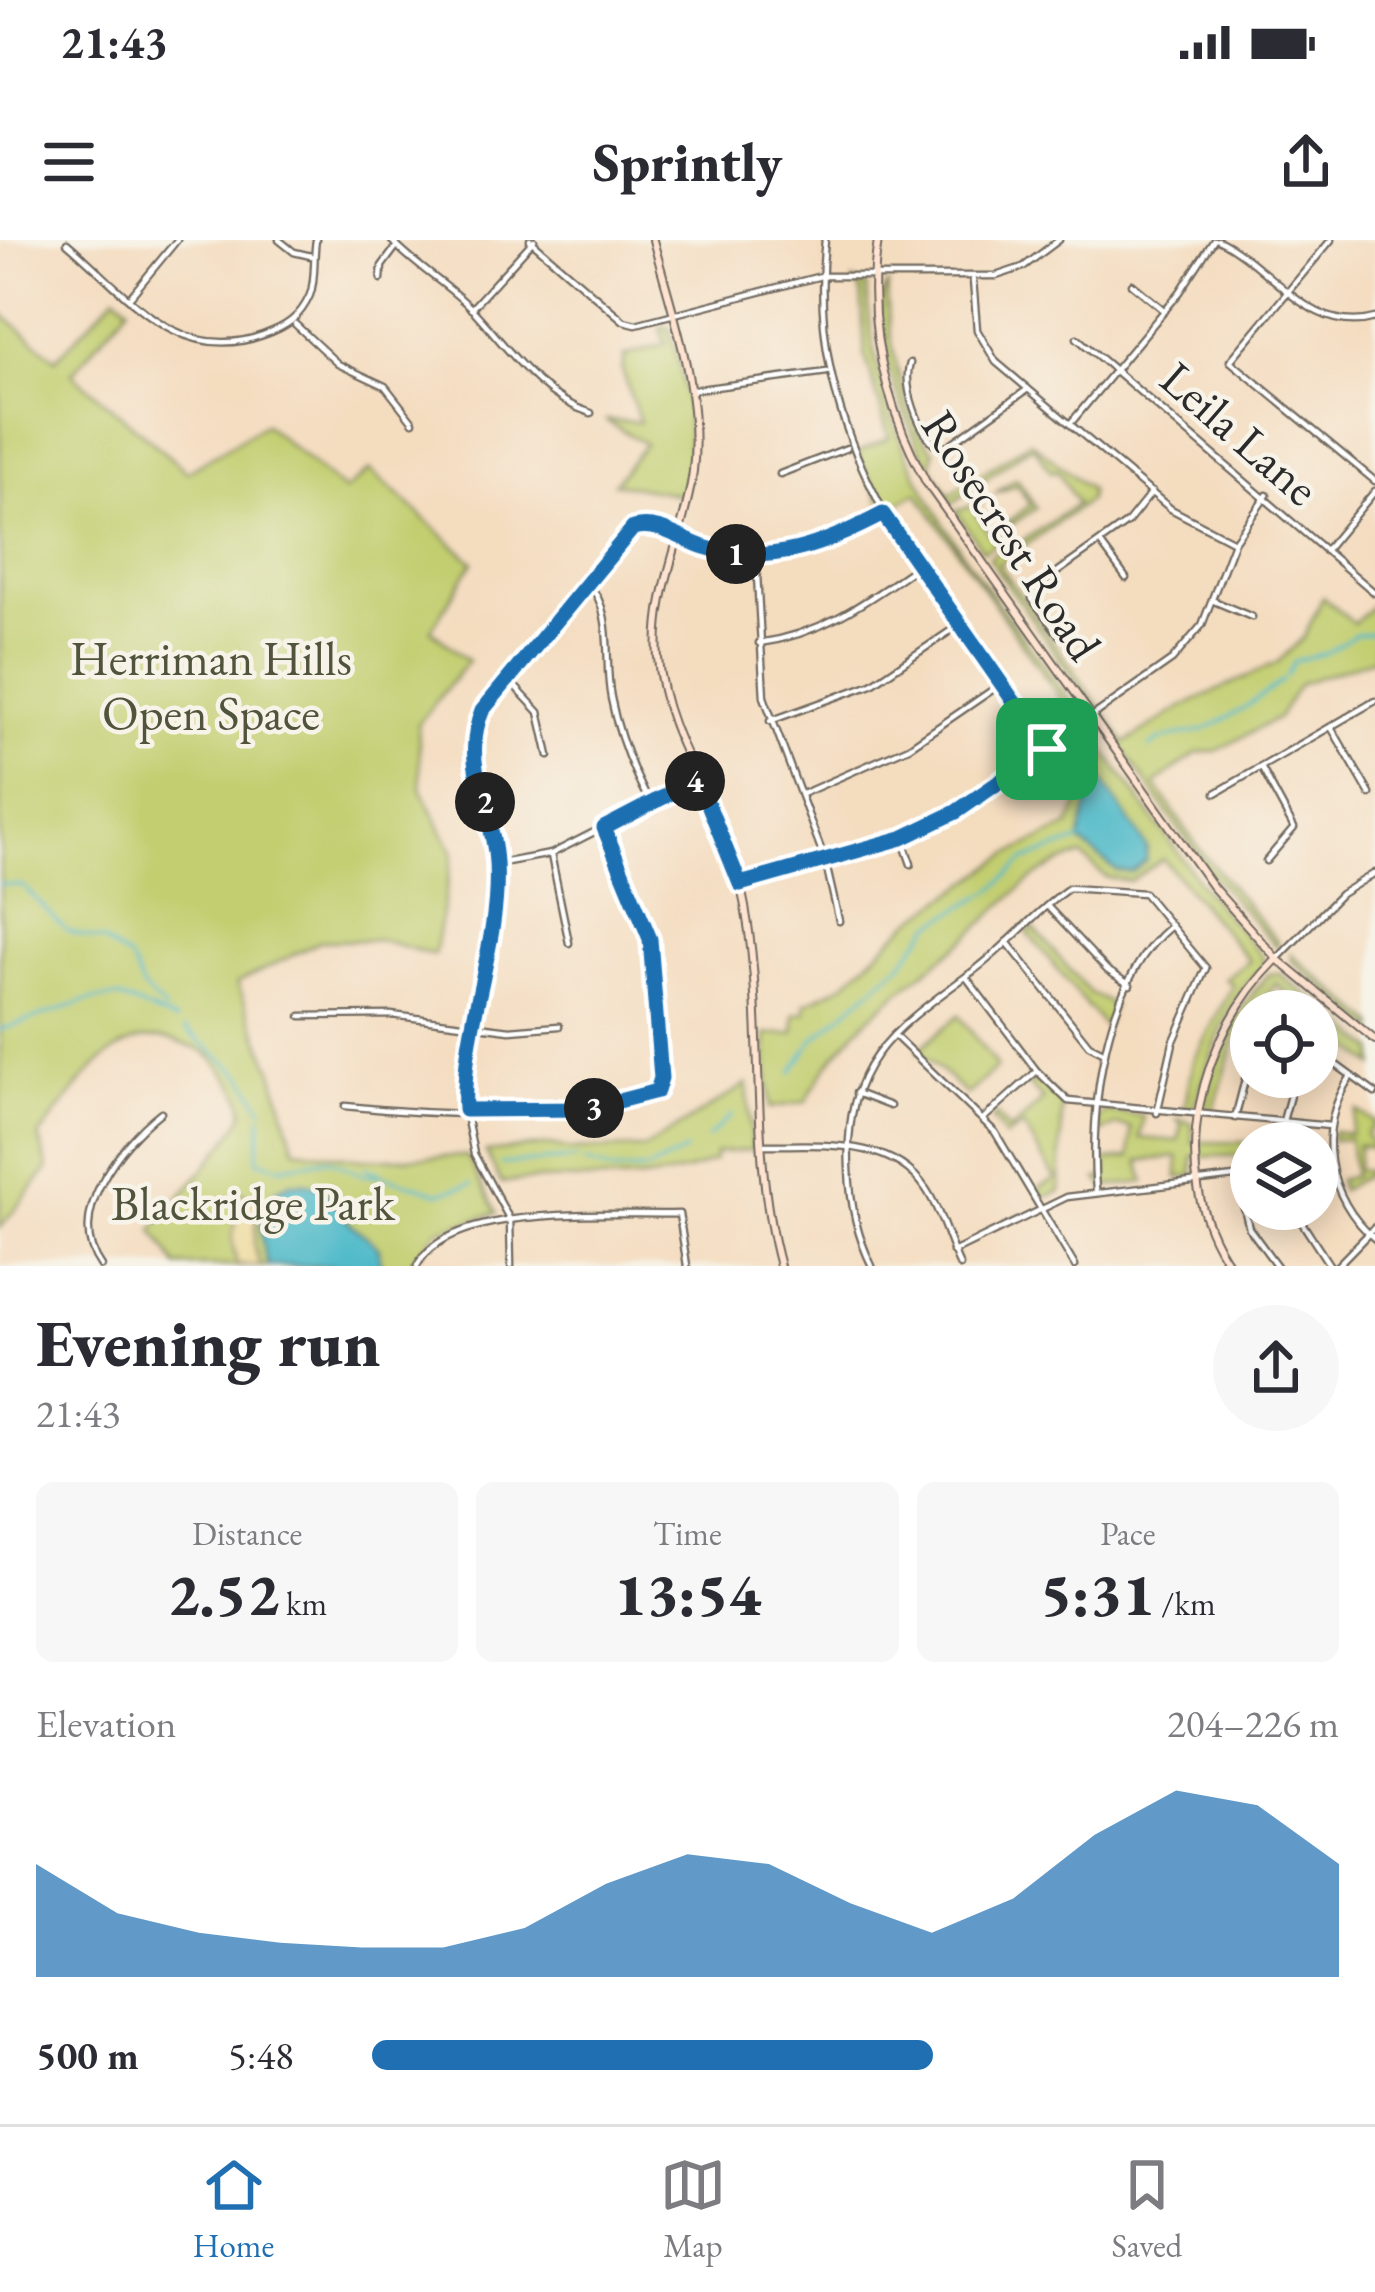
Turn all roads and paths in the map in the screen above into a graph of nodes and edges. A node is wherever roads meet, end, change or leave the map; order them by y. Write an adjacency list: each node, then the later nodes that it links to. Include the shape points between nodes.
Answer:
1 (177, 240): 20 (street)
2 (279, 240): 13 (street)
3 (316, 240): 13 (street)
4 (653, 240): 23 (street)
5 (825, 240): 15 (street)
6 (878, 240): 14 (street, Rosecrest Road)
7 (1059, 240): 17 (street, via 1023,267)
8 (1216, 240): 19 (street); 22 (street)
9 (1331, 240): 19 (street)
10 (532, 241): 21 (street); 23 (street, via 624,321)
11 (68, 243): 20 (street)
12 (394, 243): 16 (street); 21 (street)
13 (313, 256): 25 (street, via 312,292)
14 (874, 275): 15 (street); 17 (street); 59 (street, Rosecrest Road, via 879,356 910,453)
15 (820, 276): 23 (street); 29 (street)
16 (381, 279)
17 (973, 280): 30 (street, via 984,347)
18 (1132, 284): 22 (street)
19 (1288, 291): 24 (street, via 1333,320); 37 (street, via 1230,361)
20 (130, 296): 25 (street, via 194,343 228,346)
21 (471, 309): 32 (street, via 537,379)
22 (1165, 310): 28 (street)
23 (673, 314): 31 (street)
24 (1375, 319)
25 (294, 322): 33 (street, via 322,353 385,386)
26 (1078, 338): 28 (street, Leila Lane)
27 (910, 363): 30 (street, via 907,380 935,446 949,445)
28 (1116, 369): 34 (street); 40 (street, Leila Lane)
29 (827, 372): 31 (street); 35 (street)
30 (1028, 389): 34 (street)
31 (692, 390): 42 (street, via 693,471)
32 (591, 413)
33 (413, 422)
34 (1070, 424): 39 (street)
35 (849, 447): 36 (street); 41 (street)
36 (780, 474)
37 (1375, 481)
38 (1375, 491): 45 (street)
39 (1152, 493): 43 (street); 44 (street)
40 (1267, 495): 44 (street); 45 (street, Leila Lane)
41 (883, 514): 46 (street, via 807,549); 47 (street)
42 (675, 535): 46 (street); 49 (street, via 648,524 633,528); 66 (street, via 660,597 658,656 663,700)
43 (1100, 542): 48 (street); 54 (street, via 1032,590 1060,636)
44 (1234, 542): 51 (street)
45 (1325, 551): 50 (street, Leila Lane)
46 (756, 557): 55 (street)
47 (918, 566): 53 (street); 55 (street, via 841,620)
48 (1126, 578)
49 (586, 581): 56 (street); 71 (street, via 606,613 611,698)
50 (1375, 593)
51 (1214, 601): 52 (street); 59 (street, via 1172,660)
52 (1252, 617)
53 (959, 625): 57 (street); 60 (street, via 872,684)
54 (1069, 637)
55 (757, 643): 60 (street)
56 (507, 679): 63 (street, via 539,712); 77 (street, via 470,744)
57 (1001, 684): 62 (street); 67 (street, via 909,747)
58 (1375, 701): 61 (street)
59 (1091, 718): 62 (street); 86 (street, Rosecrest Road, via 1212,886)
60 (770, 721): 67 (street)
61 (1331, 727): 64 (street); 69 (street)
62 (1047, 749): 65 (street)
63 (549, 757)
64 (1262, 767): 68 (street); 76 (street, via 1294,826)
65 (1018, 770): 70 (street); 73 (street)
66 (698, 779): 71 (street); 80 (street)
67 (802, 794): 75 (street)
68 (1216, 794)
69 (1370, 794)
70 (1036, 796)
71 (650, 802): 72 (street)
72 (604, 828): 74 (street); 105 (street, via 650,939 657,1091 588,1109)
73 (902, 838): 75 (street); 78 (street)
74 (551, 854): 77 (street); 85 (street)
75 (825, 860): 80 (street); 82 (street)
76 (1266, 861)
77 (496, 864): 90 (street)
78 (911, 864)
79 (1375, 873): 86 (street, via 1341,894)
80 (740, 884): 114 (street)
81 (1047, 906): 83 (street, via 1076,886 1142,892); 84 (street); 88 (street)
82 (839, 921)
83 (1171, 926): 88 (street); 107 (street, via 1207,972 1173,1043)
84 (1007, 942): 87 (street); 94 (street, via 1090,1047)
85 (569, 943)
86 (1277, 959): 93 (street, Rosecrest Road); 108 (street, via 1228,1021)
87 (966, 977): 92 (street); 96 (street)
88 (1130, 985): 94 (street)
89 (302, 1016): 90 (street)
90 (471, 1024): 91 (street); 105 (street)
91 (559, 1026)
92 (894, 1035): 98 (street); 110 (street)
93 (1375, 1040)
94 (1106, 1053): 104 (street)
95 (1338, 1066): 97 (street)
96 (1037, 1070): 104 (street, via 1060,1096); 110 (street)
97 (1351, 1076): 99 (street); 113 (street)
98 (855, 1093): 103 (street); 115 (street)
99 (1375, 1093)
100 (1240, 1098): 109 (street)
101 (1289, 1098): 111 (street)
102 (345, 1106): 105 (street)
103 (890, 1106)
104 (1096, 1107): 107 (street); 119 (street)
105 (465, 1110): 121 (street, via 475,1154)
106 (161, 1112): 127 (street, via 118,1157 89,1212 88,1241)
107 (1157, 1113): 108 (street)
108 (1198, 1116): 109 (street); 117 (street)
109 (1235, 1118): 111 (street)
110 (983, 1120): 120 (street)
111 (1283, 1121): 112 (street)
112 (1292, 1122)
113 (1332, 1122)
114 (762, 1145): 115 (street); 131 (street)
115 (848, 1147): 126 (street, via 914,1173); 132 (street, via 855,1221)
116 (1230, 1177): 117 (street)
117 (1198, 1180): 119 (street); 135 (street)
118 (1338, 1187): 125 (street)
119 (1096, 1192): 120 (street)
120 (1038, 1208): 126 (street); 134 (street)
121 (510, 1220): 128 (street, via 438,1239); 129 (street); 130 (street, via 679,1214)
122 (1375, 1227): 125 (street)
123 (1250, 1230): 136 (street)
124 (1308, 1230): 137 (street)
125 (1372, 1236): 137 (street)
126 (953, 1252): 133 (street)
127 (101, 1266)
128 (417, 1266)
129 (511, 1266)
130 (687, 1266)
131 (780, 1266)
132 (872, 1266)
133 (960, 1266)
134 (1075, 1266)
135 (1230, 1266)
136 (1277, 1266)
137 (1333, 1266)

